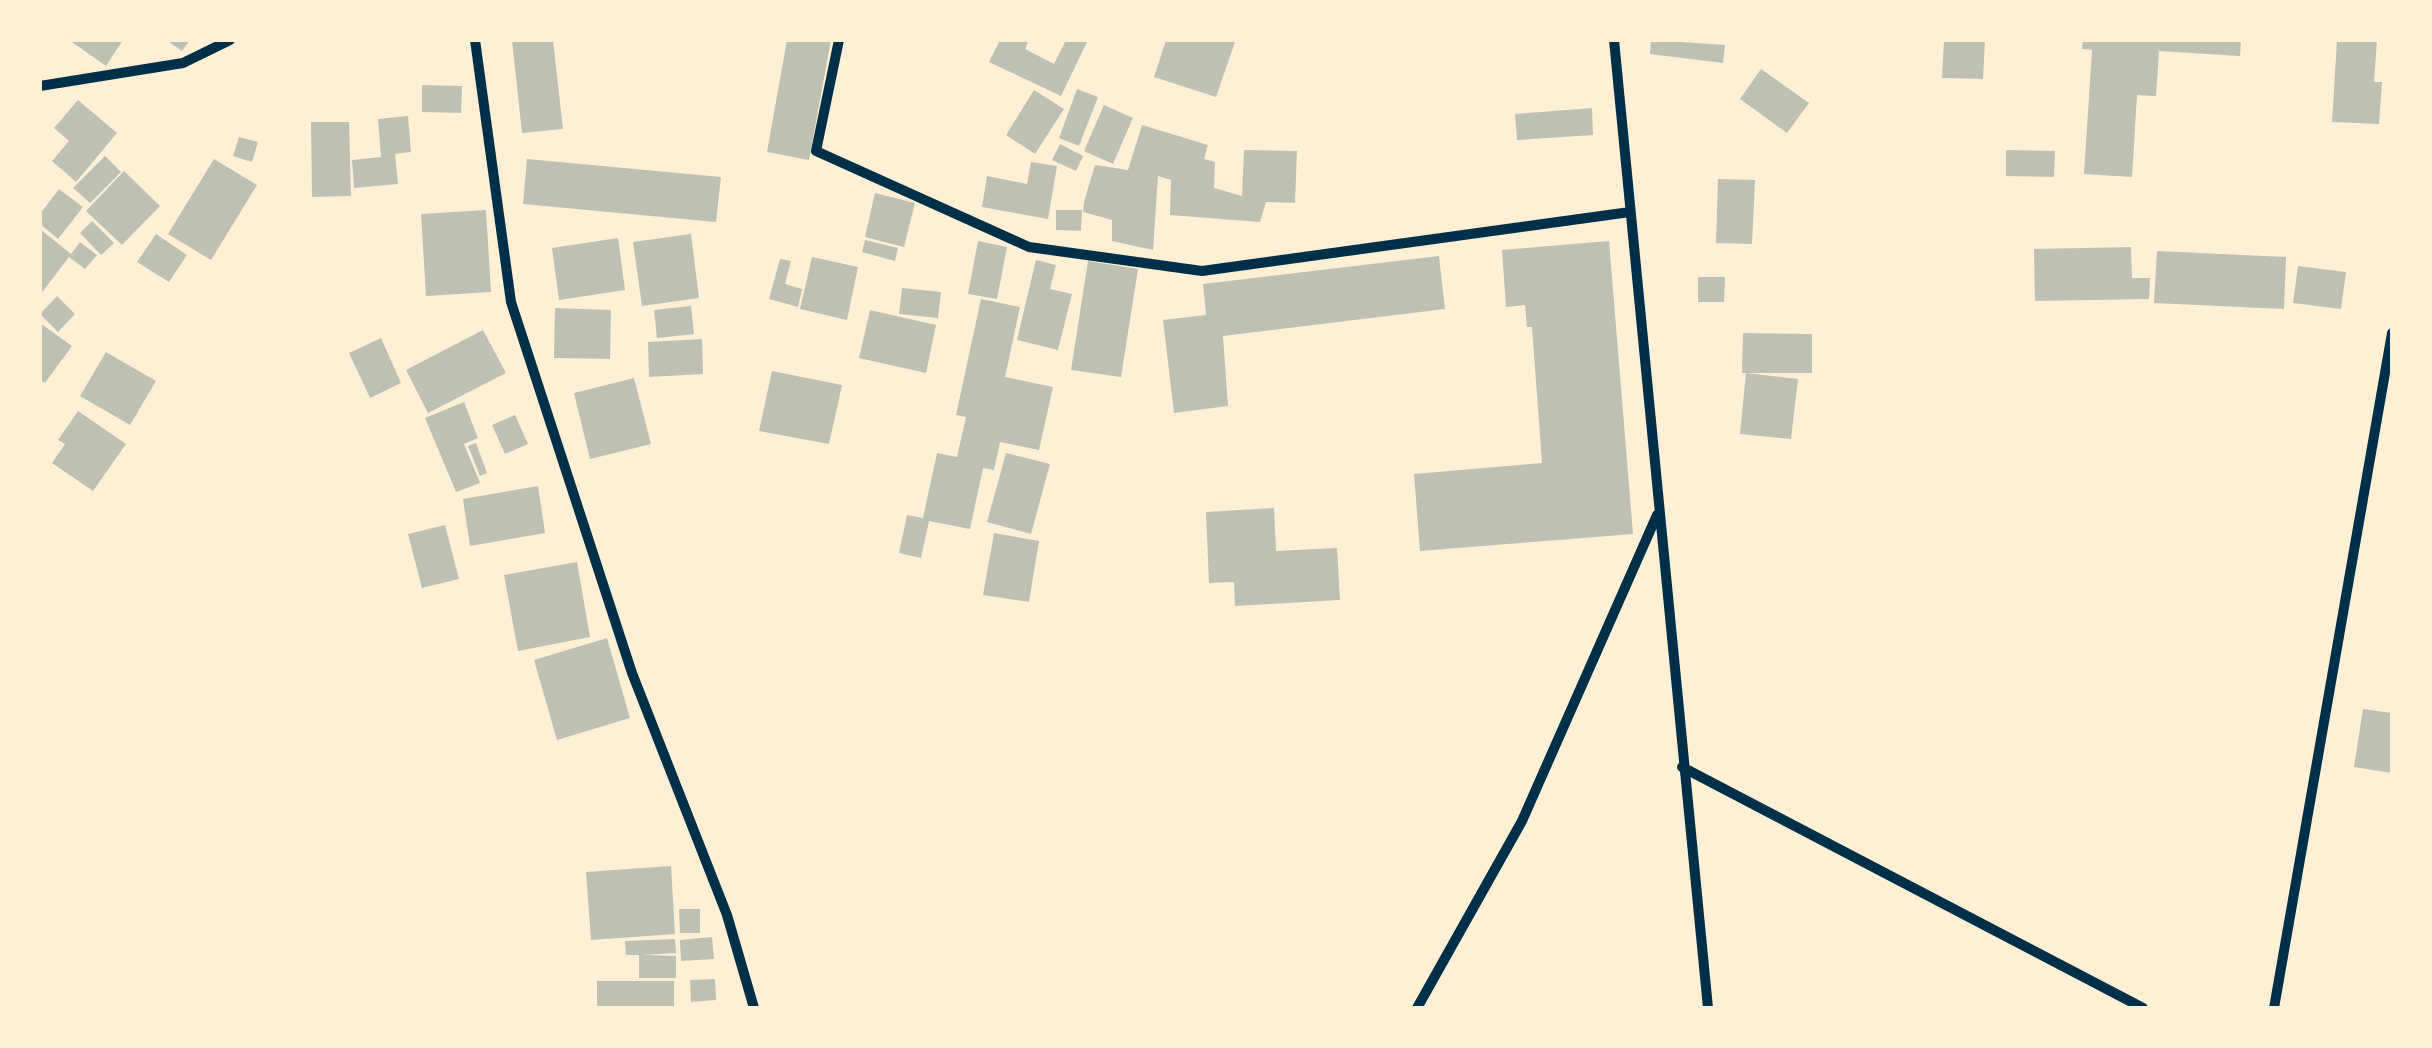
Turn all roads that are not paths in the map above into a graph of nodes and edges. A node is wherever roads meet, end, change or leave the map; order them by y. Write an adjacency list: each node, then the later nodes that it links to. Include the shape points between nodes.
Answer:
1 (230, 40): 5 (street, via 183,63)
2 (475, 40): 10 (street, via 511,302 632,673 728,916)
3 (839, 40): 6 (street, via 816,151 1029,246 1202,271)
4 (1614, 40): 6 (street)
5 (40, 86)
6 (1630, 212): 8 (street)
7 (2392, 333): 14 (street)
8 (1658, 514): 9 (street); 11 (street, via 1522,822)
9 (1682, 767): 12 (street); 13 (street)
10 (754, 1008)
11 (1417, 1008)
12 (1708, 1008)
13 (2143, 1008)
14 (2274, 1008)

